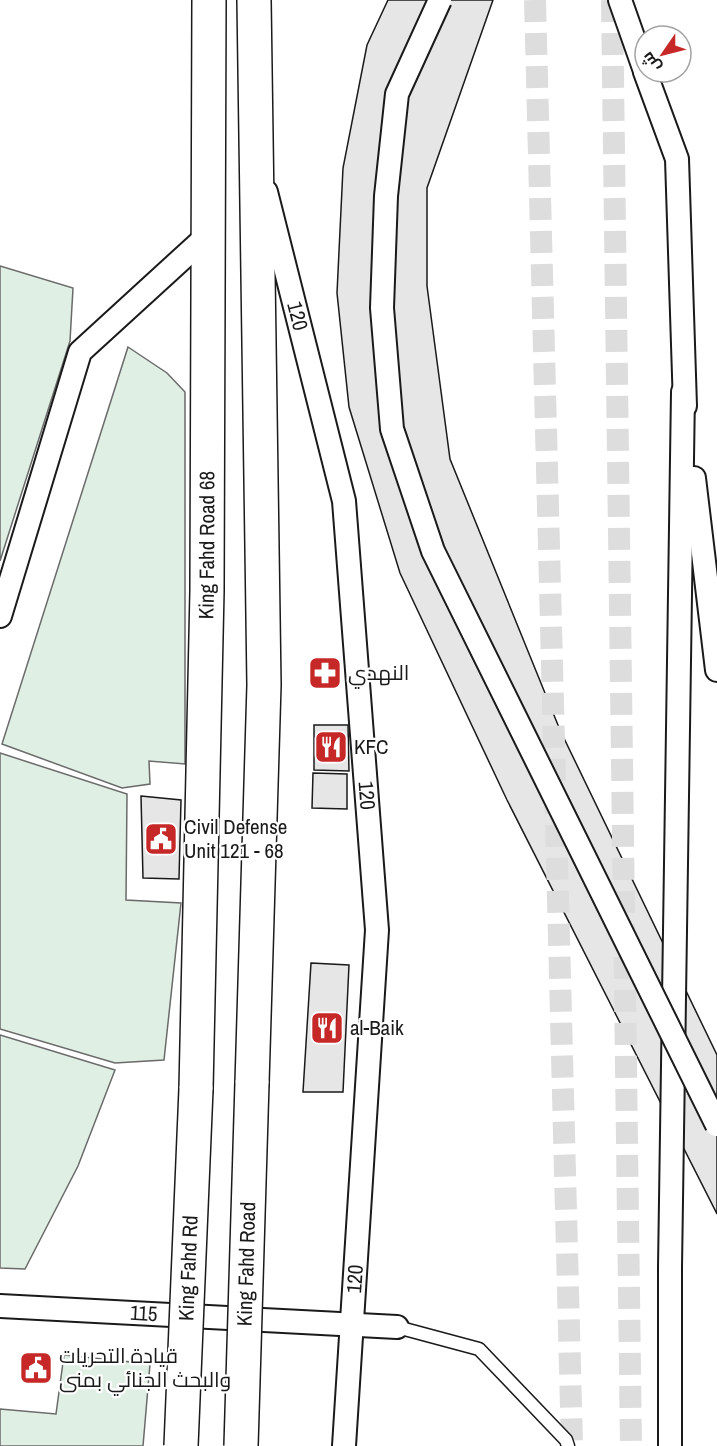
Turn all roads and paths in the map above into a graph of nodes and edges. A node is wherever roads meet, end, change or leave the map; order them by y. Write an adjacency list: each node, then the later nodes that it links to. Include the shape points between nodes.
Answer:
1 (209, 0): 8 (main road, King Fahd Road 68)
2 (254, 0): 7 (main road)
3 (440, 0): 13 (street, bridge, via 397,94 387,184 382,308 392,429 432,551)
4 (620, 0): 5 (street)
5 (633, 37)
6 (650, 84): 9 (street, via 677,159)
7 (256, 153): 15 (street, 120, via 344,501 377,930); 18 (main road, King Fahd Road, bridge, via 264,686)
8 (208, 235): 10 (street, via 80,352); 12 (main road, King Fahd Road 68, via 207,591)
9 (683, 392): 11 (street); 21 (street)
10 (0, 616)
11 (717, 670)
12 (196, 1089): 17 (main road, King Fahd Rd, bridge)
13 (717, 1125)
14 (0, 1306): 15 (street, 115)
15 (352, 1325): 16 (street, 115); 19 (street, 120)
16 (397, 1327): 20 (lane, via 479,1349)
17 (181, 1446)
18 (241, 1446)
19 (344, 1446)
20 (568, 1446)
21 (670, 1446)

